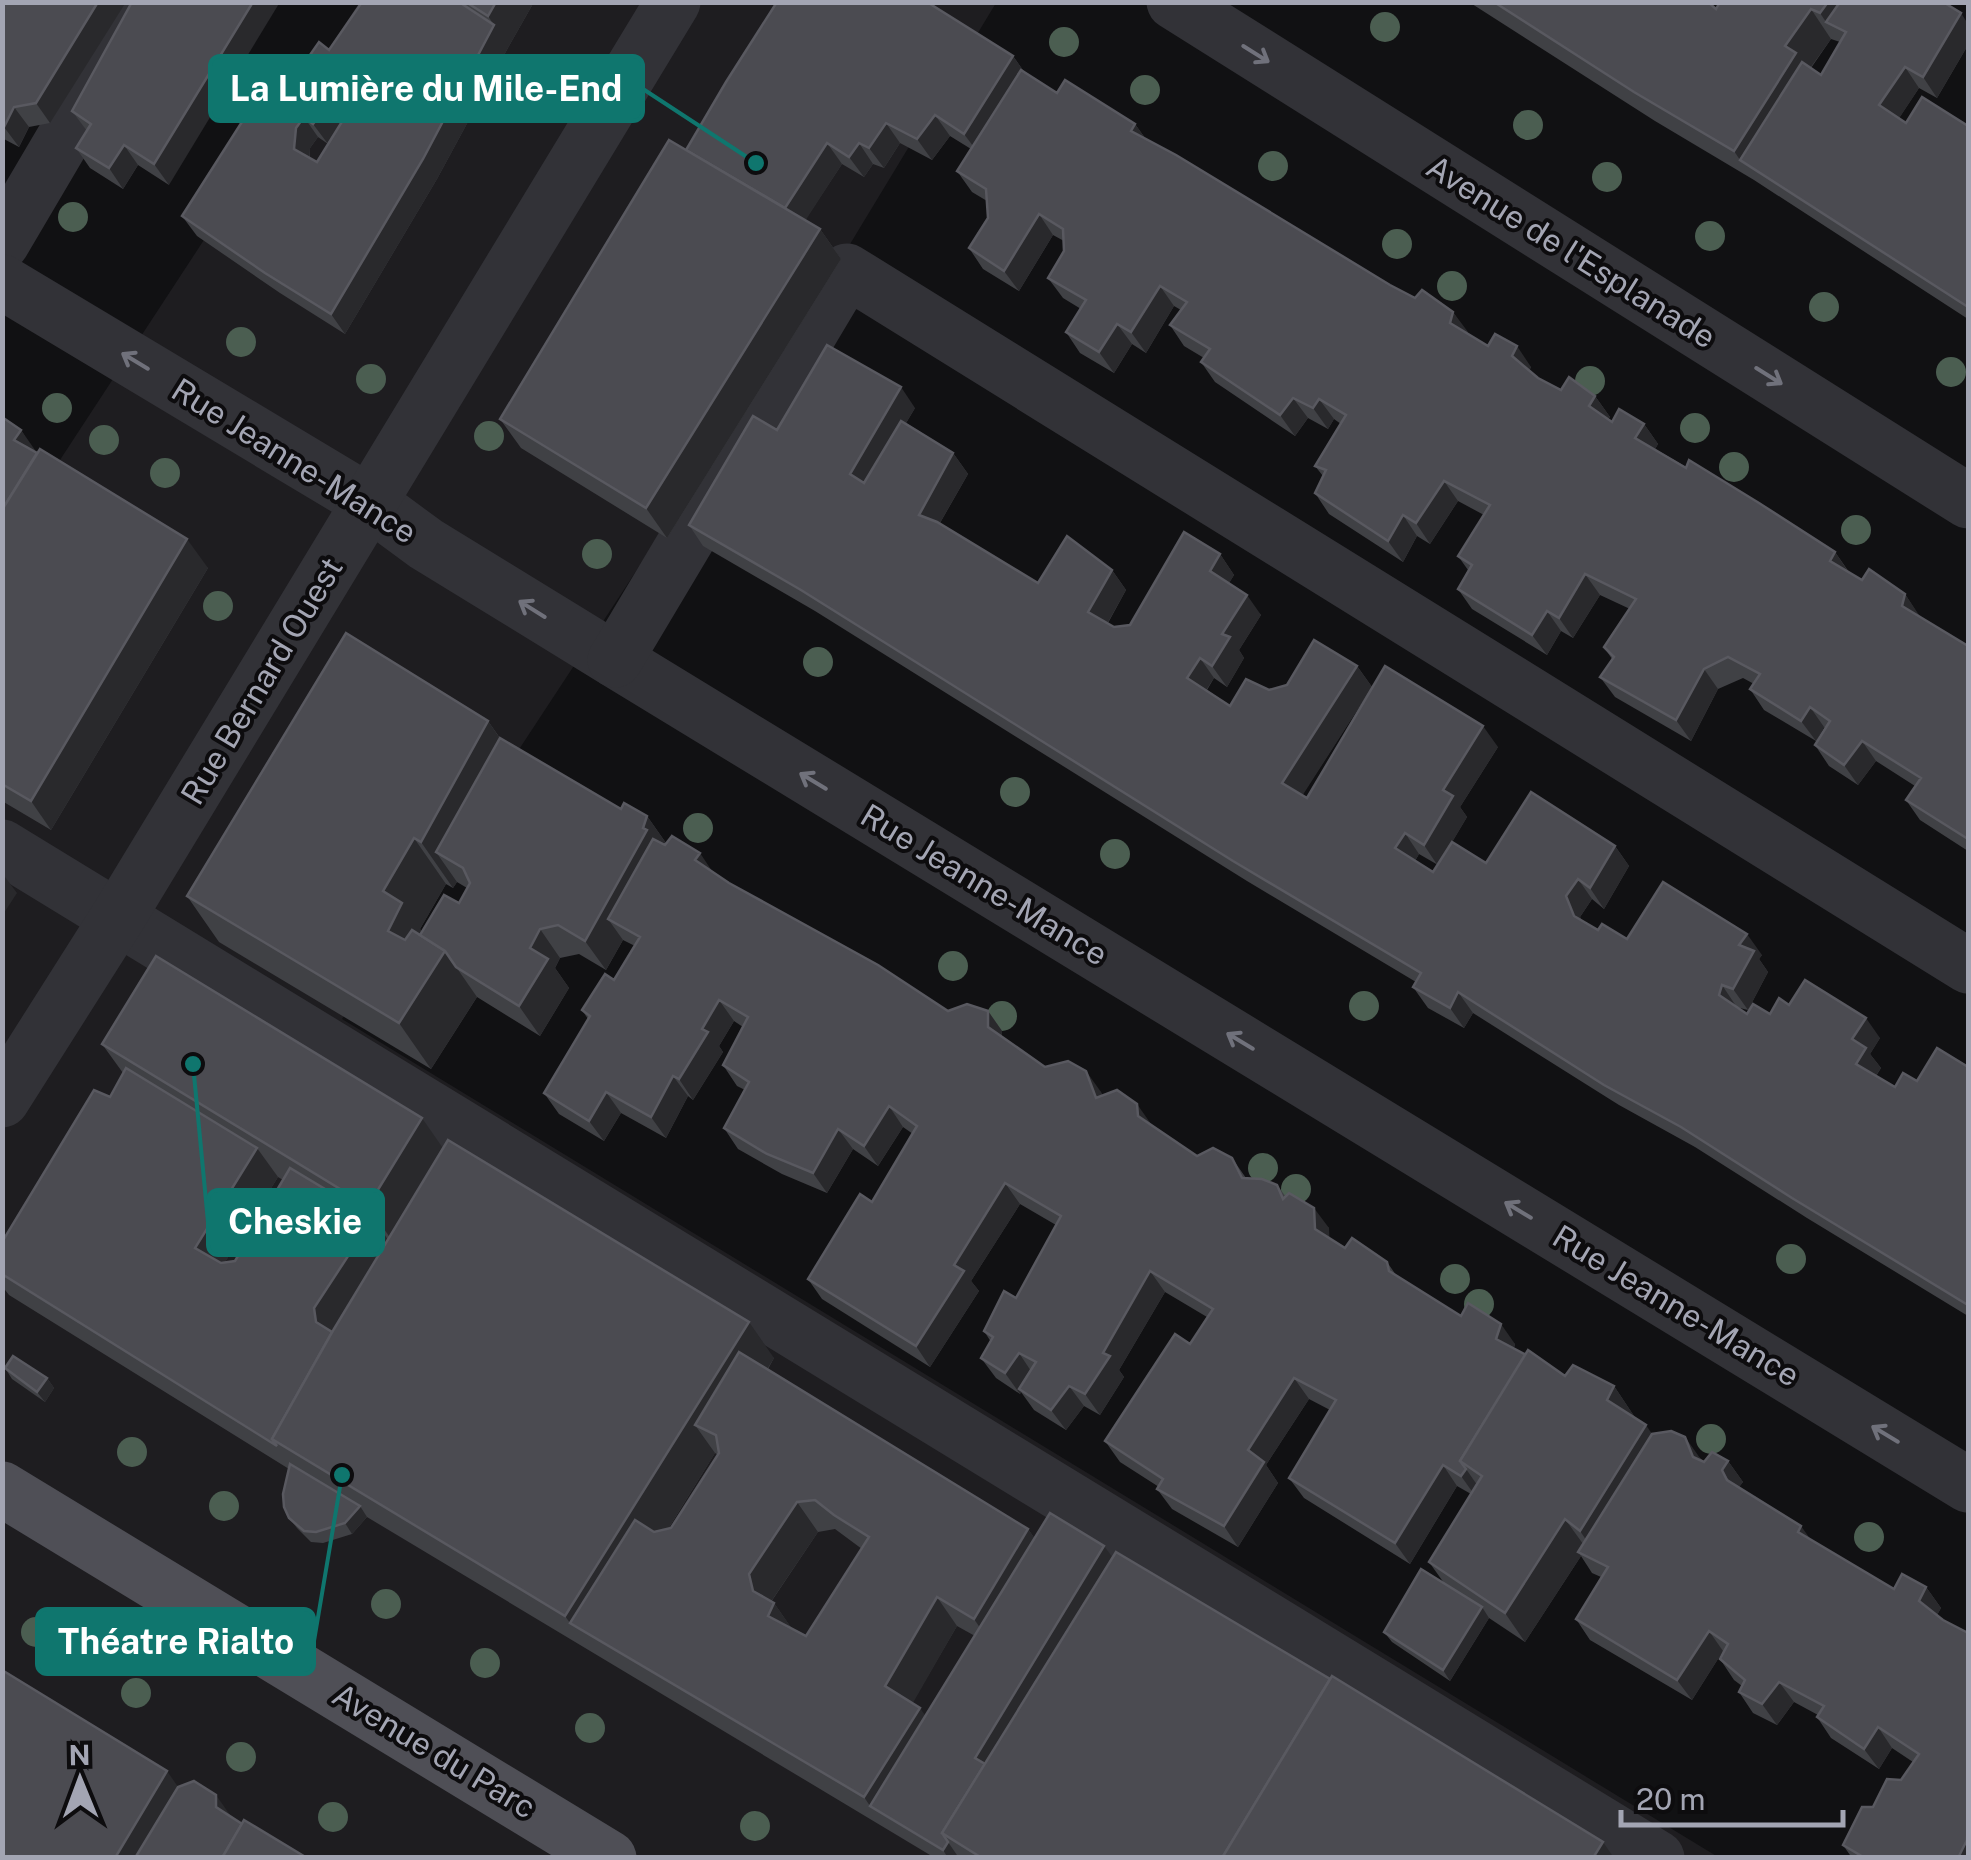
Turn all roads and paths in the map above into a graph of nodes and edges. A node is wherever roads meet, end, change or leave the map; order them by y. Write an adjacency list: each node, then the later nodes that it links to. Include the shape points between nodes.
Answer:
1 (144, 2): 4 (street)
2 (673, 2): 7 (street, Rue Bernard Ouest)
3 (1174, 2): 6 (street, Avenue de l'Esplanade, one-way to 6)
4 (2, 243)
5 (2, 282): 7 (street, Rue Jeanne-Mance, one-way to 5)
6 (1968, 500)
7 (369, 502): 8 (street, Rue Jeanne-Mance, one-way to 7); 10 (street, Rue Bernard Ouest)
8 (614, 660): 11 (street, via 847,271); 13 (street, Rue Jeanne-Mance, one-way to 8)
9 (2, 848): 10 (street)
10 (118, 918): 12 (street, Rue Bernard Ouest); 16 (street)
11 (1968, 966)
12 (2, 1100)
13 (1968, 1484)
14 (2, 1490): 15 (main road, Avenue du Parc)
15 (609, 1858)
16 (1657, 1858)

